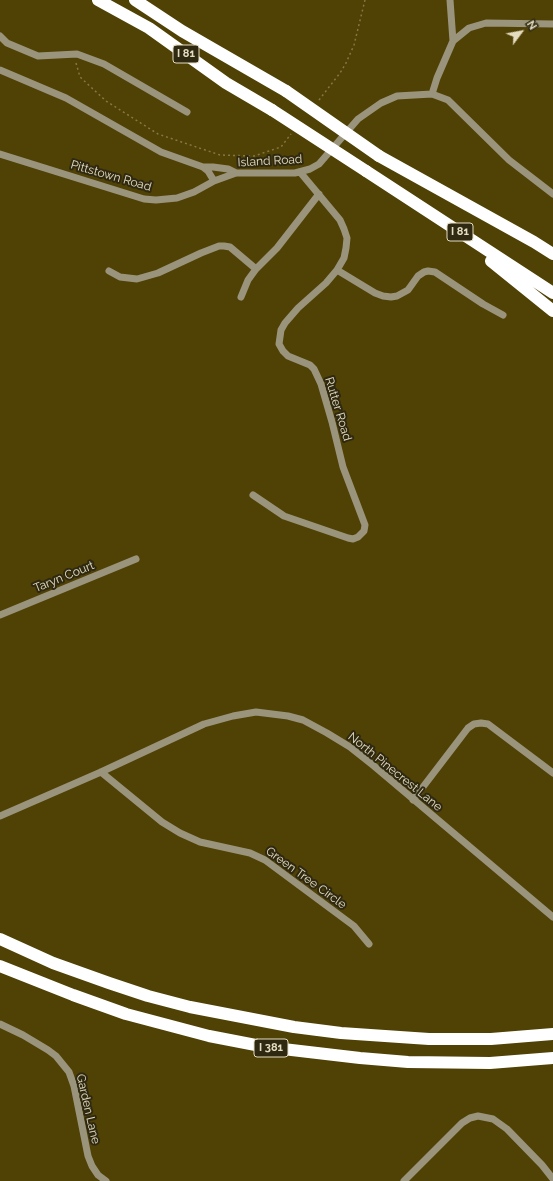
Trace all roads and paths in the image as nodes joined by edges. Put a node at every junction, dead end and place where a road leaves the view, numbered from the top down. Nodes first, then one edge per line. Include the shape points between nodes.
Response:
1 (98, 0) edge
2 (135, 0) edge
3 (364, 0) edge
4 (450, 0) edge
5 (553, 24) edge
6 (0, 36) edge
7 (453, 41) junction
8 (77, 54) junction
9 (0, 70) edge
10 (432, 94) junction
11 (315, 104) dead end
12 (187, 112) dead end
13 (291, 135) dead end
14 (0, 154) edge
15 (203, 167) junction
16 (300, 172) junction
17 (236, 173) junction
18 (214, 181) junction
19 (319, 194) junction
20 (553, 194) edge
21 (432, 215) junction
22 (553, 254) edge
23 (256, 270) junction
24 (337, 270) junction
25 (109, 271) dead end
26 (553, 293) edge
27 (241, 297) dead end
28 (553, 311) edge
29 (503, 315) dead end
30 (253, 495) dead end
31 (136, 559) dead end
32 (0, 615) edge
33 (101, 772) junction
34 (553, 773) edge
35 (413, 800) junction
36 (0, 816) edge
37 (553, 917) edge
38 (0, 939) edge
39 (369, 944) dead end
40 (0, 966) edge
41 (0, 1024) edge
42 (553, 1034) edge
43 (553, 1058) edge
44 (553, 1179) edge
45 (106, 1181) edge
46 (404, 1181) edge

1 - 21 highway, I 81, bridge via 149,28 226,83 272,110
2 - 22 highway, I 81, bridge via 182,31 286,91 379,156
3 - 11 path via 354,45 346,63
4 - 7 street
5 - 7 street via 486,23 469,28
6 - 8 street via 7,43 38,56
7 - 10 street
8 - 12 street via 104,64
8 - 13 path via 76,64 80,77 106,101 158,134 220,155 254,156 281,147
9 - 15 street via 66,98 161,152
10 - 16 street, Island Road via 396,96 381,103 358,120 320,164
10 - 20 street, Island Road via 448,100 509,160
14 - 18 street, Pittstown Road via 150,200 177,198
15 - 17 street via 221,168
15 - 18 street
16 - 17 street, Island Road
16 - 19 street, Rutter Road
17 - 18 street, Island Road
19 - 23 street via 277,248
19 - 24 street, Rutter Road via 340,220 347,238 344,258
21 - 26 highway, I 81
21 - 28 highway
23 - 25 street via 230,248 218,246 158,273 136,279 120,277
23 - 27 street via 248,280
24 - 29 street via 375,294 391,297 408,290 424,272 435,272
24 - 30 street, Rutter Road via 285,323 279,344 288,356 310,365 321,384 343,467 365,525 364,531 358,538 348,538 284,516
31 - 32 street, Taryn Court
33 - 35 street, North Pinecrest Lane via 204,724 256,712 272,713 303,720 350,747
33 - 36 street, North Pinecrest Lane
33 - 39 street, Green Tree Circle via 162,822 180,833 200,842 250,853 265,860 354,926
34 - 35 street via 488,724 474,724 468,728
35 - 37 street, North Pinecrest Lane
38 - 42 highway, I 381 via 53,963 148,996 294,1027 429,1039 491,1039
40 - 43 highway, I 381 via 126,1014 208,1036 266,1047 408,1062 490,1062
41 - 45 street, Garden Lane via 48,1050 69,1072 88,1156 98,1175
44 - 46 street via 507,1129 493,1119 478,1116 462,1123

